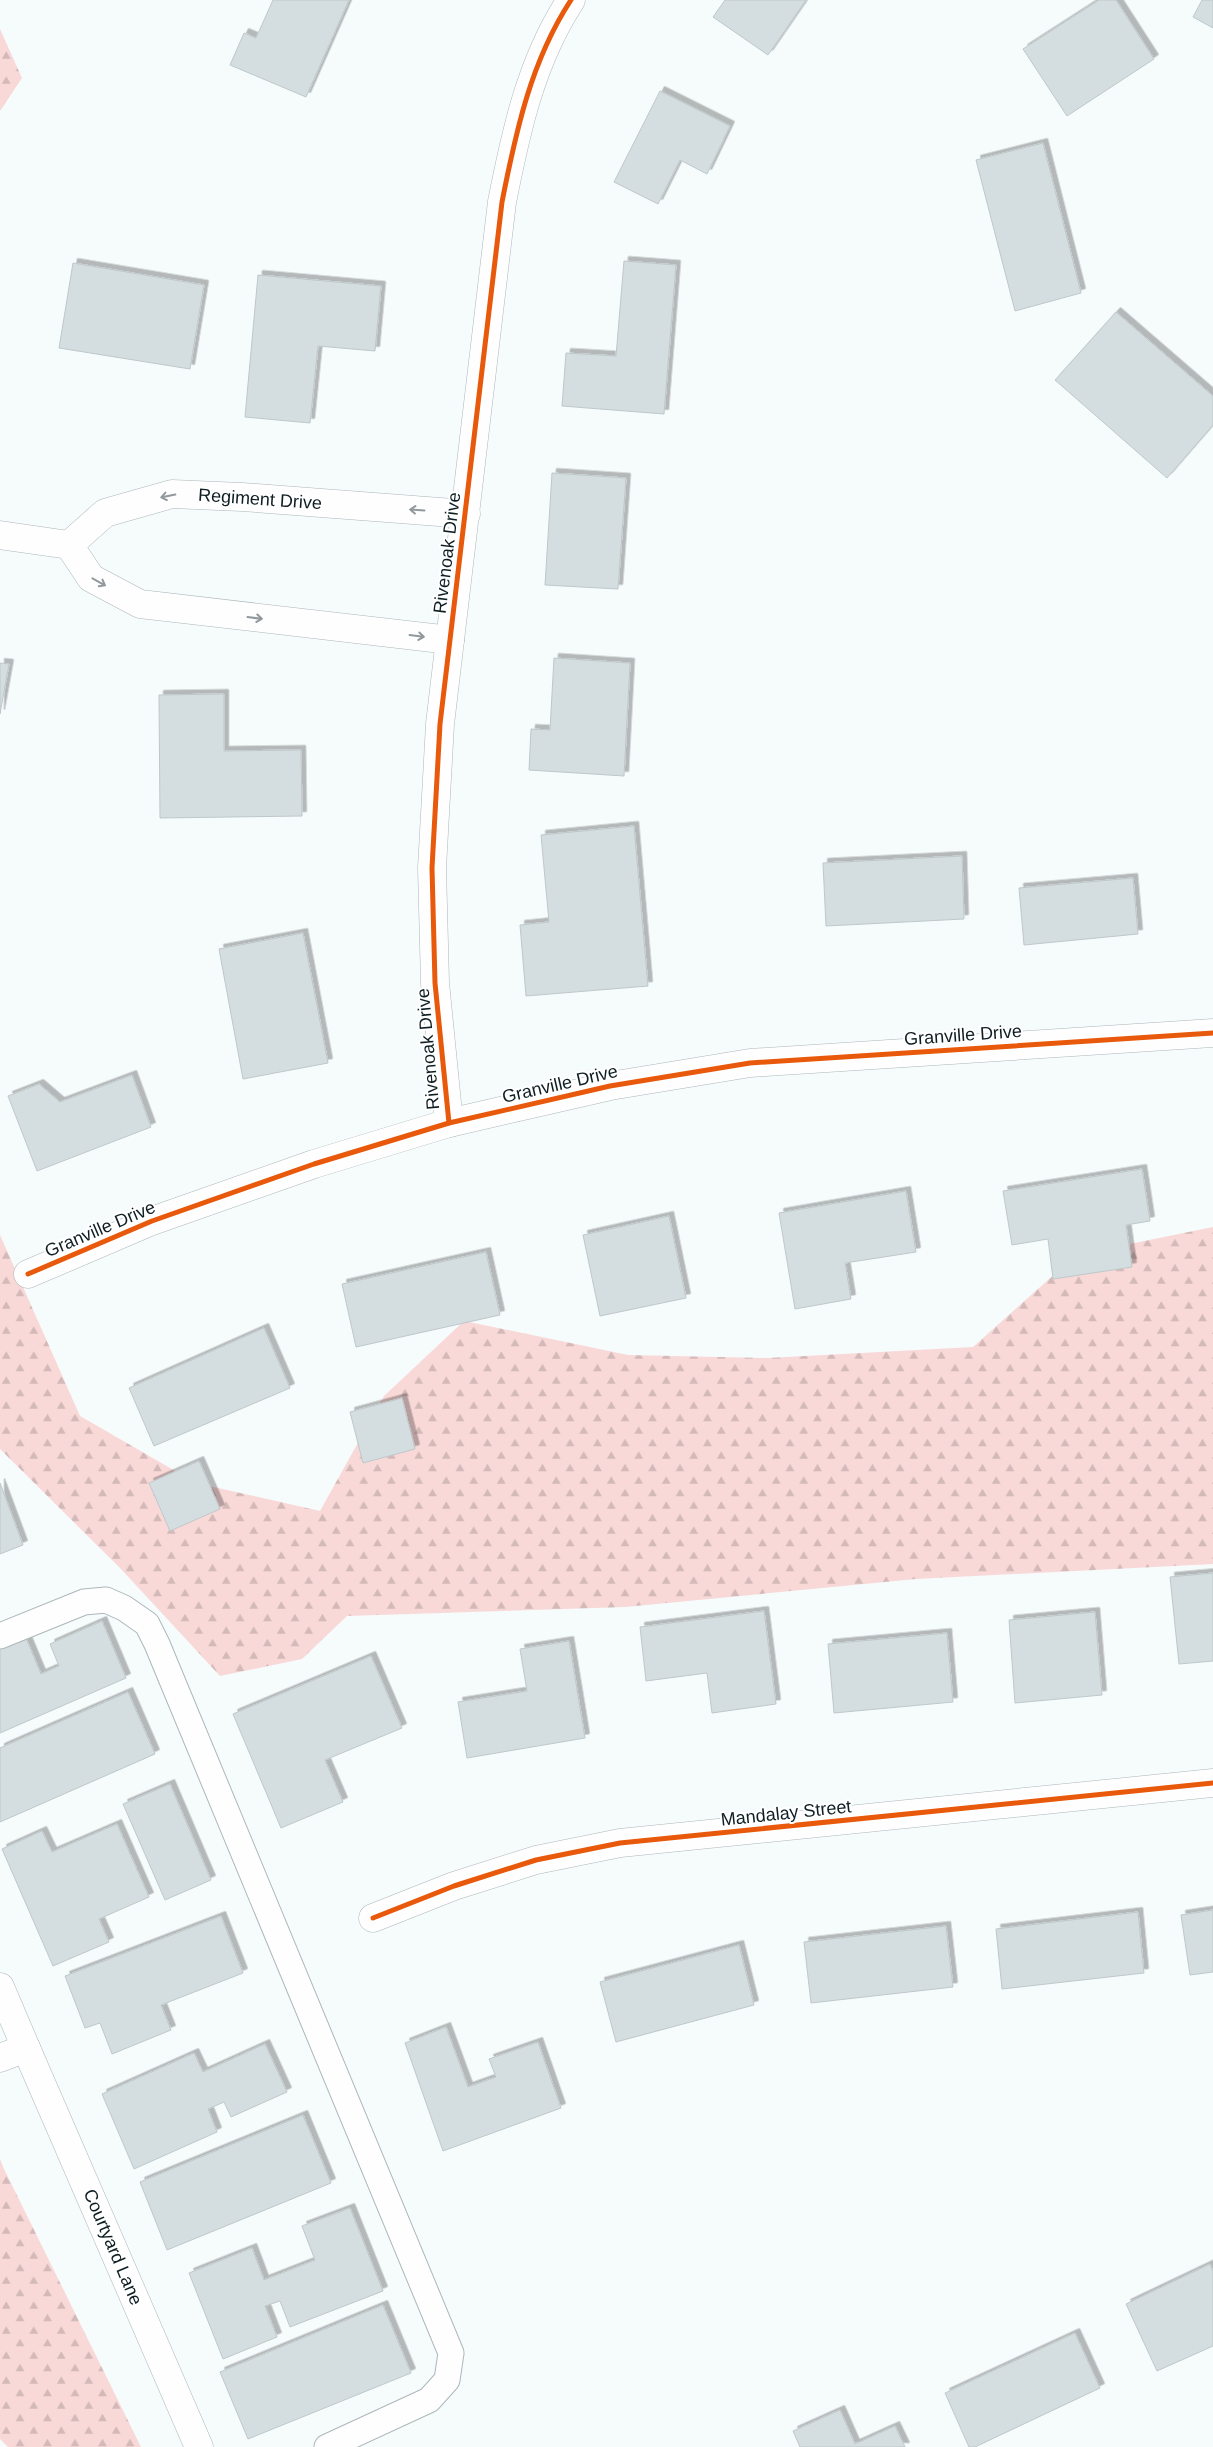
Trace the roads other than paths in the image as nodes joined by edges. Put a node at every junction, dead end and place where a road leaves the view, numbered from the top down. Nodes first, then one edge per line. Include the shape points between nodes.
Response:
1 (571, 0) edge
2 (466, 514) junction
3 (0, 535) edge
4 (69, 545) junction
5 (450, 640) junction
6 (1213, 1033) edge
7 (449, 1124) junction
8 (28, 1274) dead end
9 (0, 1636) edge
10 (1213, 1783) edge
11 (373, 1918) dead end
12 (0, 1987) edge
13 (26, 2048) junction
14 (0, 2058) edge
15 (199, 2447) edge
16 (328, 2447) edge

1 - 2 street, Rivenoak Drive via 538,64 519,118 502,202
2 -> 4 street, Regiment Drive via 172,494 105,513
2 - 5 street, Rivenoak Drive
3 - 4 street
4 -> 5 street via 91,578 140,604
5 - 7 street, Rivenoak Drive via 440,724 432,868 435,983
6 - 7 street, Granville Drive via 750,1063 610,1086
7 - 8 street, Granville Drive via 314,1164 152,1221
9 - 16 lane via 84,1602 106,1600 146,1624 451,2353 448,2380 429,2400
10 - 11 street, Mandalay Street via 620,1843 517,1866 454,1886
12 - 13 street, Courtyard Lane
13 - 14 street
13 - 15 street, Courtyard Lane

